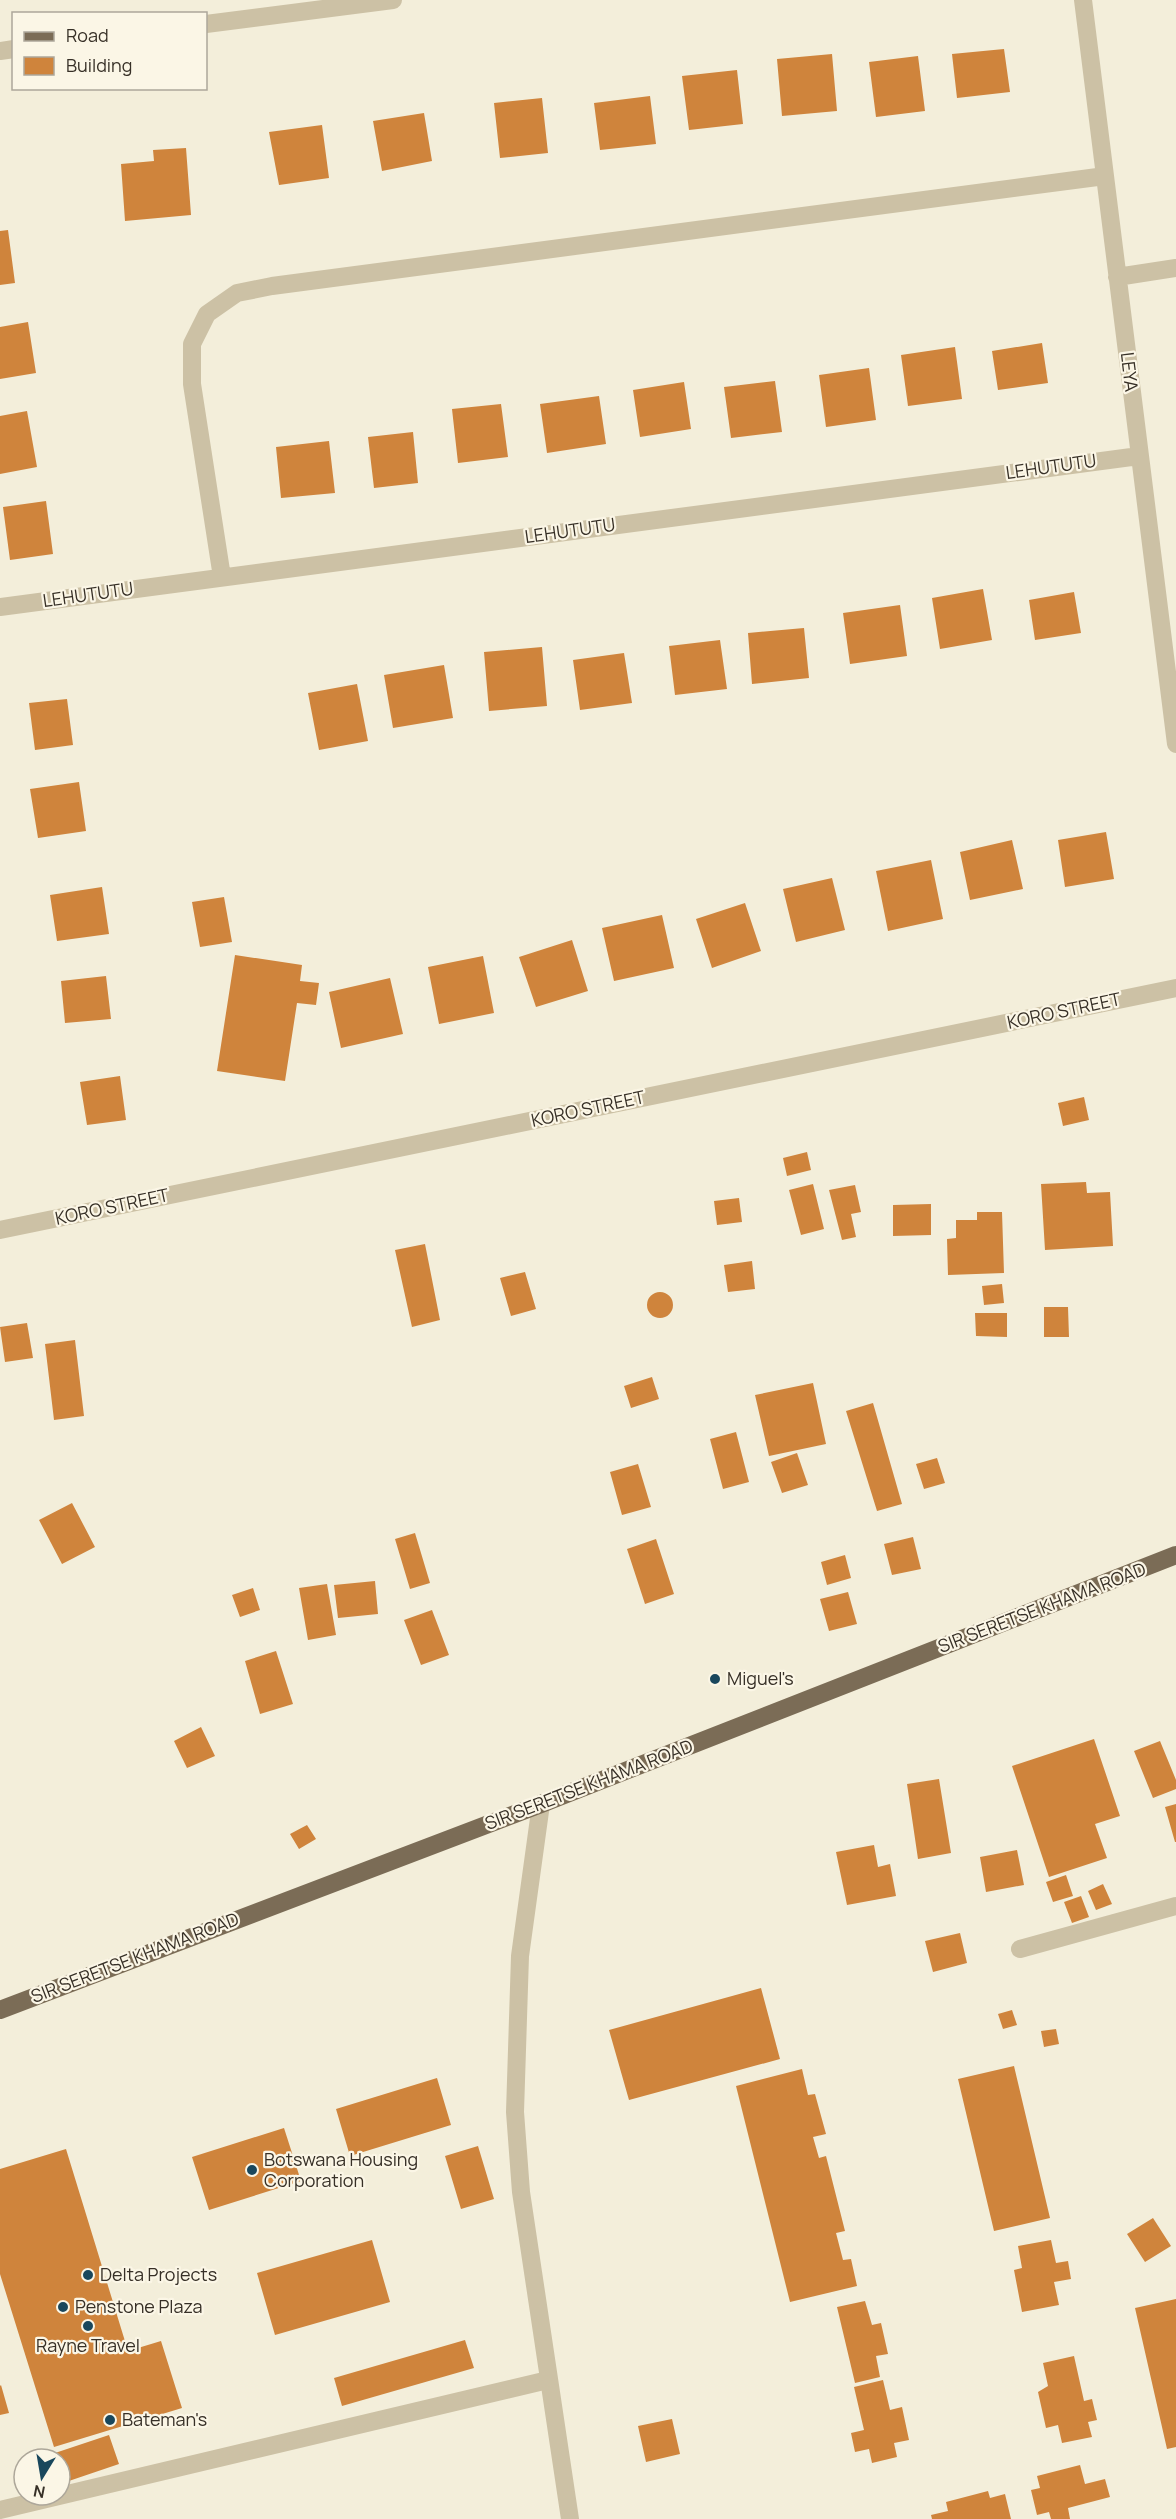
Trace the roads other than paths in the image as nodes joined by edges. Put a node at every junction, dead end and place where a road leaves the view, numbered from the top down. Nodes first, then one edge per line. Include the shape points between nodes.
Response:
1 (393, 0) edge
2 (1083, 0) edge
3 (207, 24) edge
4 (1105, 176) junction
5 (1176, 268) edge
6 (1118, 277) junction
7 (1139, 456) junction
8 (222, 578) junction
9 (0, 607) edge
10 (1176, 744) edge
11 (1176, 988) edge
12 (0, 1230) edge
13 (1176, 1555) edge
14 (541, 1804) junction
15 (1176, 1906) edge
16 (1020, 1949) dead end
17 (0, 2010) edge
18 (548, 2380) junction
19 (0, 2510) edge
20 (570, 2519) edge

1 - 3 street
2 - 4 street, LEYA
4 - 6 street, LEYA
4 - 8 street via 237,293 207,314 192,344 192,384
5 - 6 street
6 - 7 street, LEYA
7 - 8 street, LEHUTUTU
7 - 10 street, LEYA
8 - 9 street, LEHUTUTU
11 - 12 street, KORO STREET
13 - 14 main road, SIR SERETSE KHAMA ROAD
14 - 17 main road, SIR SERETSE KHAMA ROAD
14 - 18 street via 520,1956 515,2112 521,2192
15 - 16 street
18 - 19 street
18 - 20 street

